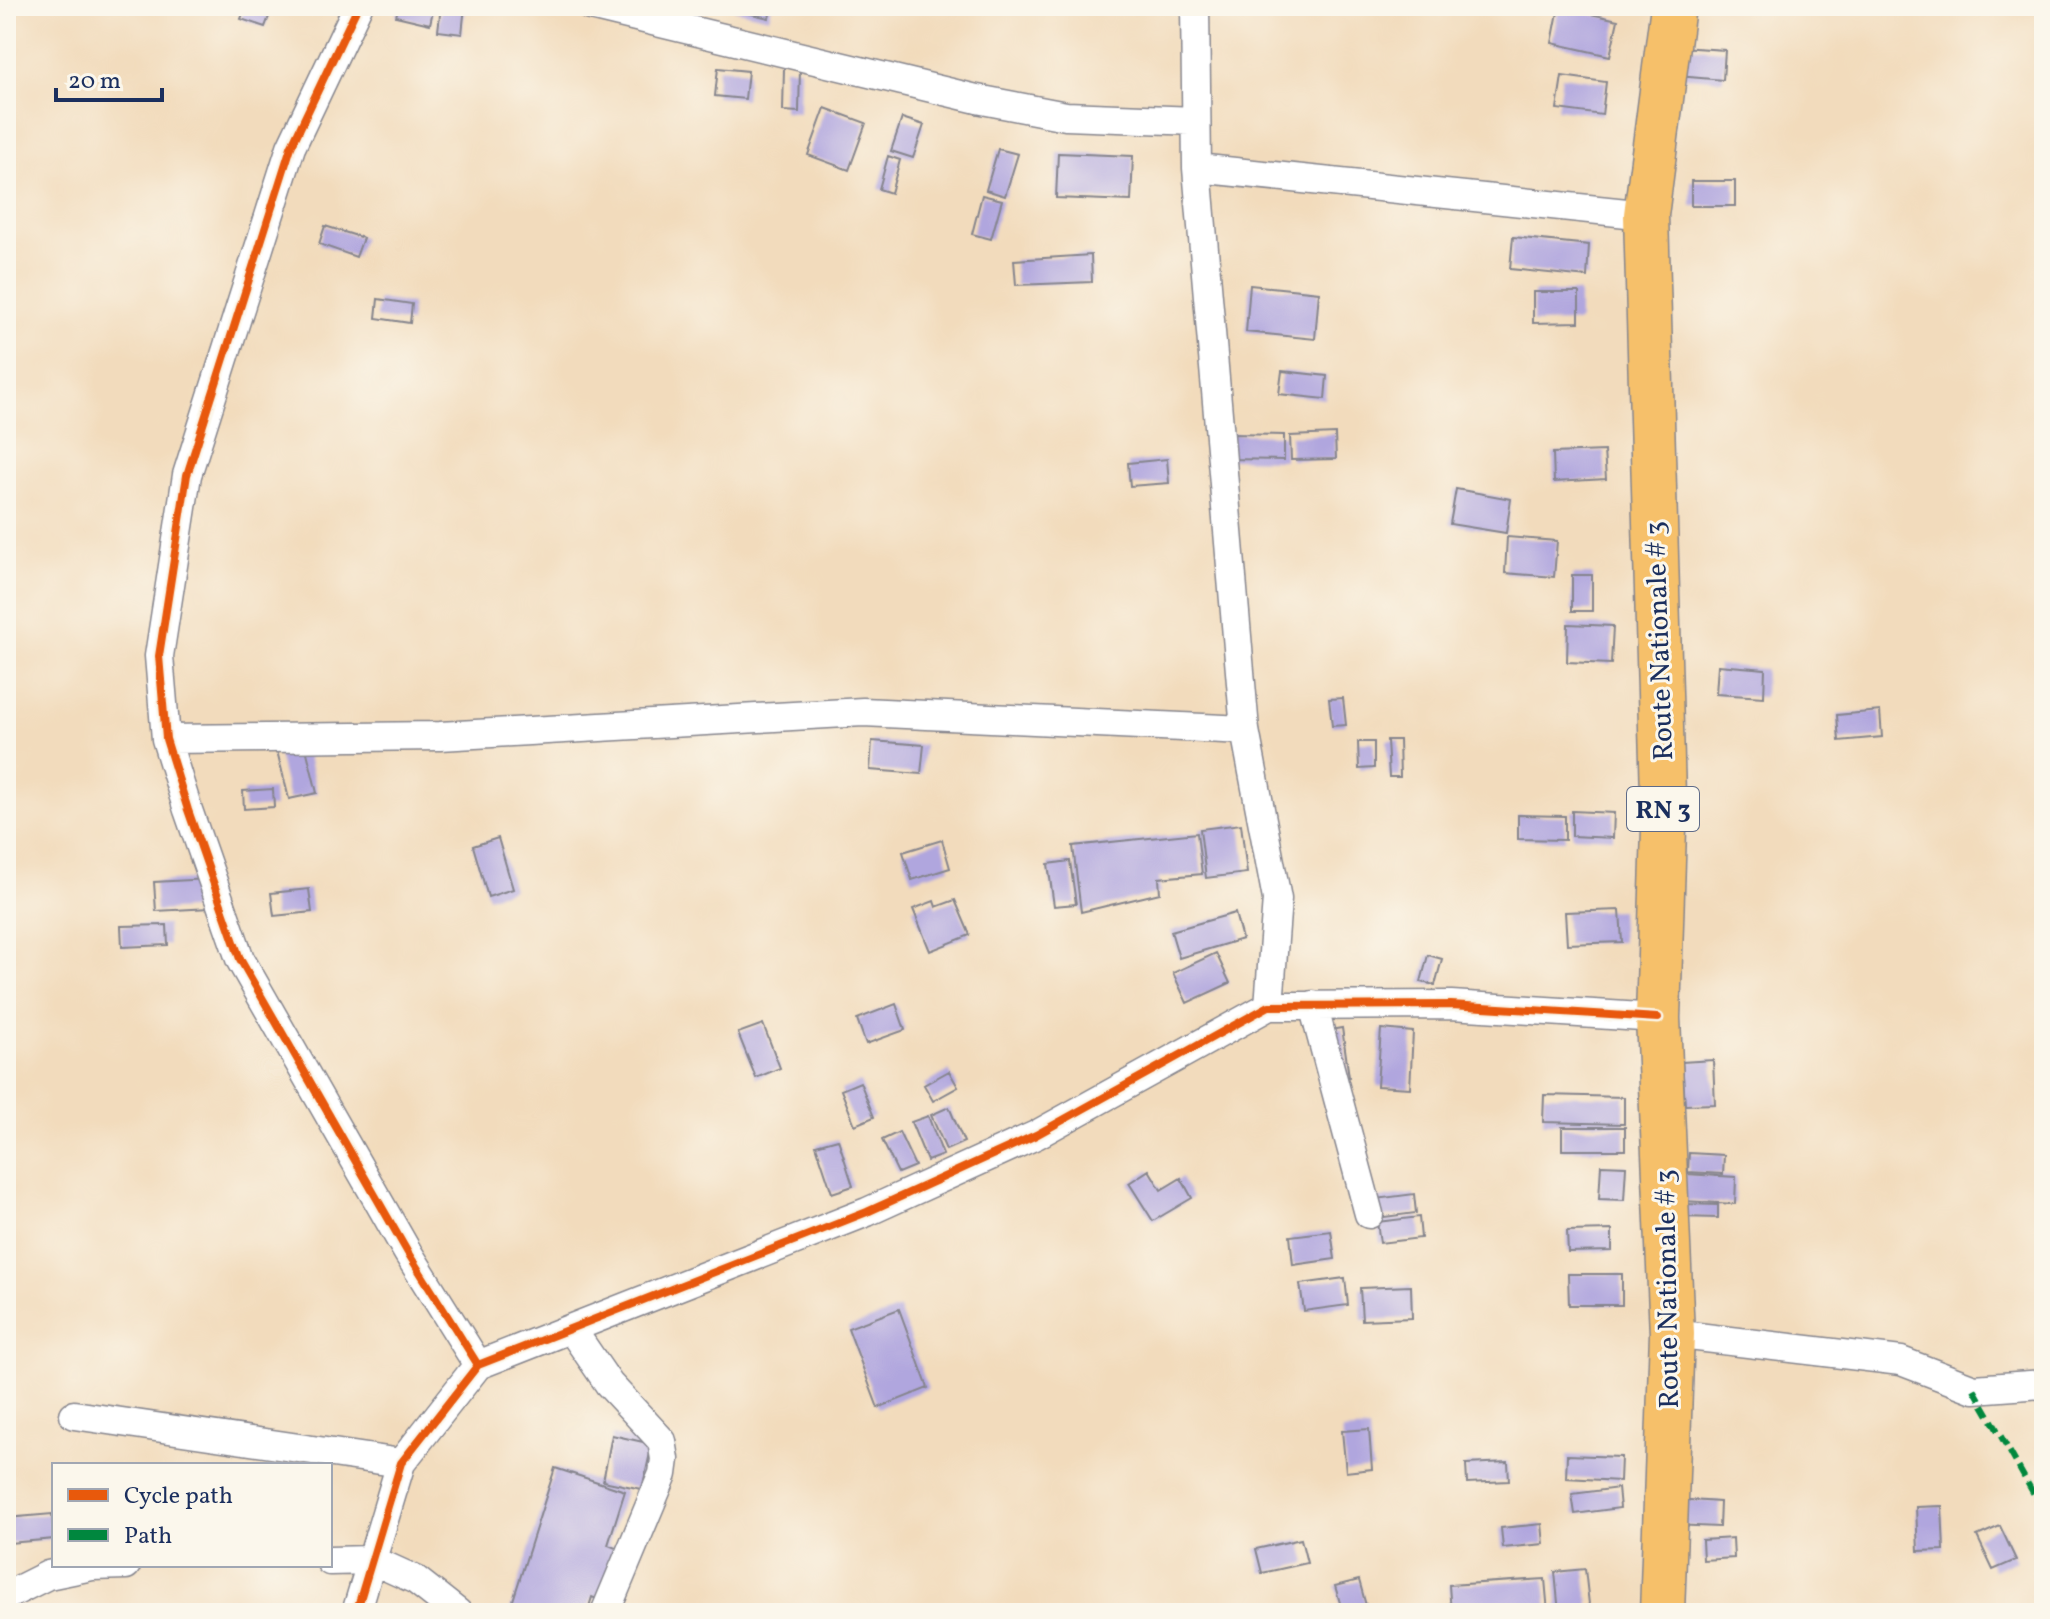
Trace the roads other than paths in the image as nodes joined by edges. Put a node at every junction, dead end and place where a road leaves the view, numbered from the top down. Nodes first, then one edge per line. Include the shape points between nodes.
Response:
1 (358, 6) edge
2 (590, 6) edge
3 (1195, 6) edge
4 (1673, 6) edge
5 (1196, 121) junction
6 (1197, 168) junction
7 (1646, 215) junction
8 (1245, 730) junction
9 (166, 739) junction
10 (1313, 1005) junction
11 (1269, 1006) junction
12 (1658, 1018) junction
13 (1369, 1214) dead end
14 (572, 1330) junction
15 (1672, 1334) junction
16 (478, 1365) junction
17 (2044, 1384) edge
18 (74, 1415) dead end
19 (401, 1463) junction
20 (372, 1560) junction
21 (332, 1561) edge
22 (87, 1567) edge
23 (6, 1596) edge
24 (356, 1613) edge
25 (458, 1613) edge
26 (605, 1613) edge
27 (1662, 1613) edge

1 - 9 street via 291,147 187,475 159,656
2 - 5 street via 1066,116
3 - 5 street
4 - 7 main road, Route Nationale # 3 / RN 3
5 - 6 street
6 - 7 street
6 - 8 street
7 - 12 main road, Route Nationale # 3 / RN 3 via 1664,829
8 - 9 street via 863,712 440,736
8 - 11 street via 1277,899
9 - 16 street via 240,959
10 - 11 street
10 - 12 street via 1451,1005
10 - 13 street
11 - 14 street via 1036,1135 867,1212
12 - 15 main road, Route Nationale # 3 / RN 3
14 - 16 street
14 - 26 street via 609,1384 662,1441 665,1459
15 - 17 street via 1901,1361 1974,1389
15 - 27 main road, Route Nationale # 3 / RN 3
16 - 19 street
18 - 19 street
19 - 20 street
20 - 21 street
20 - 24 street
20 - 25 street via 416,1580
22 - 23 street via 48,1575

